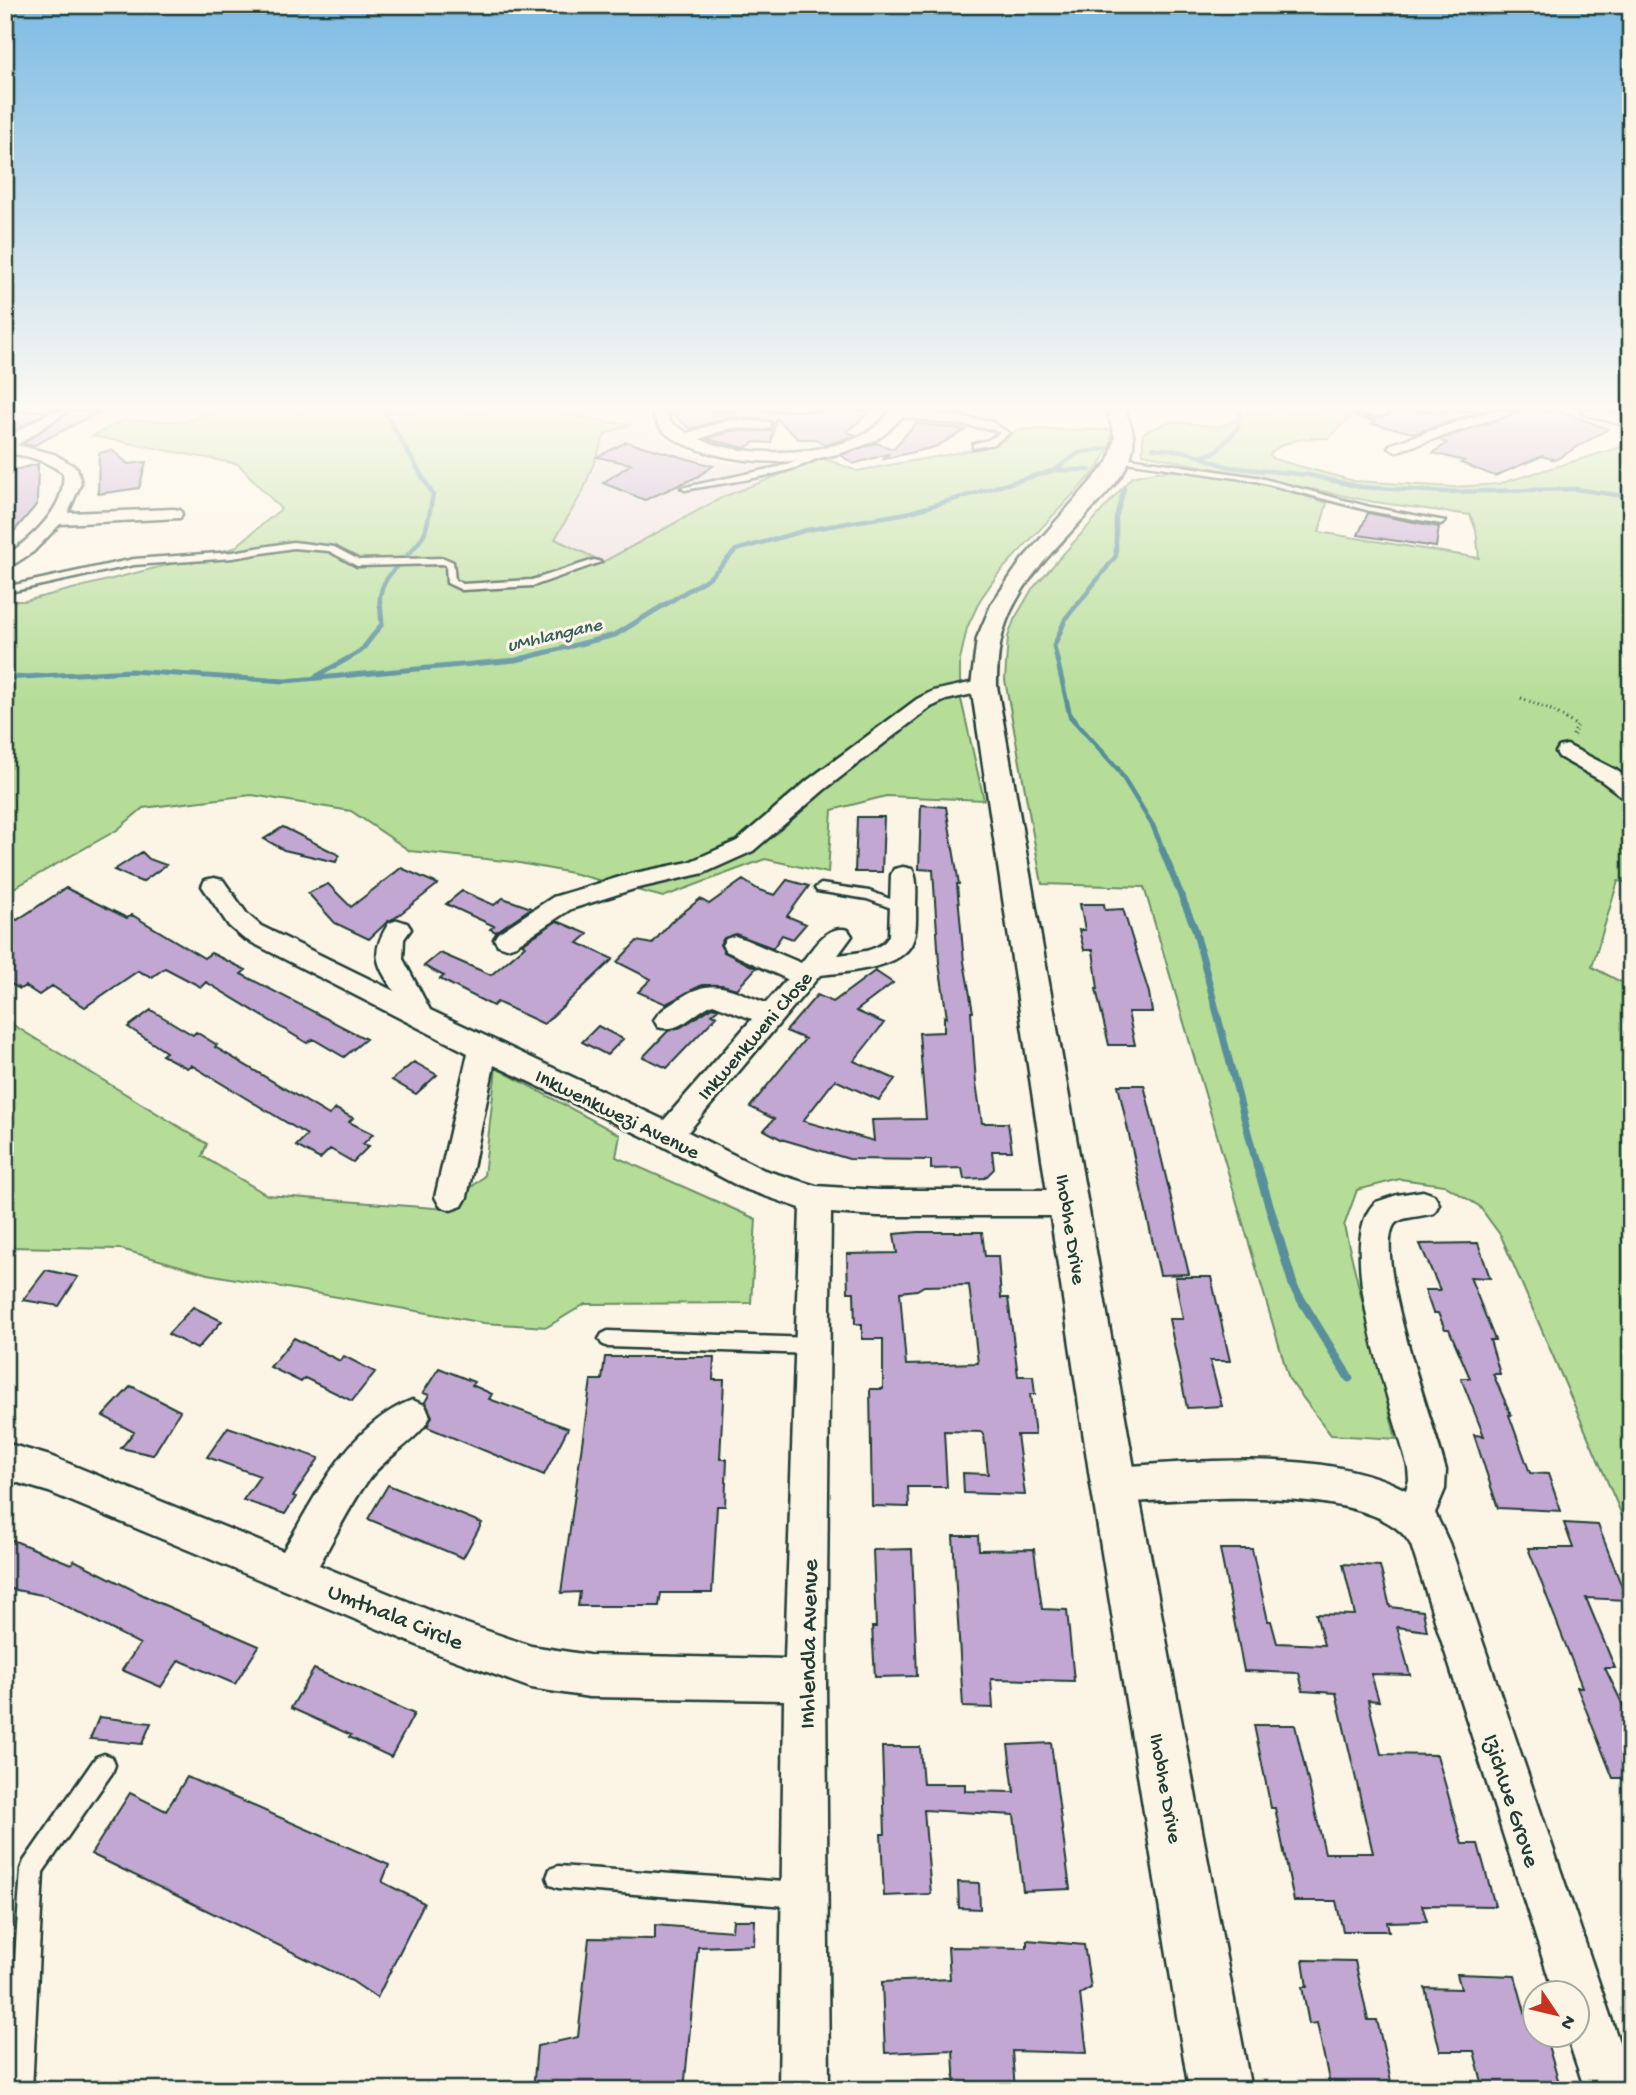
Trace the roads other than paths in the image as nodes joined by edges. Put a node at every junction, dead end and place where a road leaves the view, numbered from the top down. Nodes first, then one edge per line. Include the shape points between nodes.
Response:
1 (62, 509) edge
2 (1080, 509) edge
3 (1374, 509) edge
4 (174, 514) dead end
5 (55, 519) junction
6 (1441, 521) dead end
7 (597, 562) dead end
8 (5, 565) edge
9 (5, 590) edge
10 (984, 686) junction
11 (1567, 752) road end
12 (1631, 792) edge
13 (903, 875) dead end
14 (214, 886) dead end
15 (821, 888) dead end
16 (902, 908) junction
17 (398, 929) dead end
18 (839, 936) dead end
19 (507, 939) dead end
20 (735, 945) dead end
21 (809, 971) junction
22 (417, 1013) junction
23 (771, 1016) junction
24 (668, 1020) dead end
25 (483, 1048) junction
26 (668, 1135) junction
27 (451, 1197) dead end
28 (816, 1199) junction
29 (1068, 1203) junction
30 (1423, 1204) dead end
31 (608, 1339) dead end
32 (813, 1346) junction
33 (412, 1417) dead end
34 (5, 1461) edge
35 (1114, 1485) junction
36 (1412, 1514) junction
37 (292, 1573) junction
38 (805, 1679) junction
39 (104, 1765) dead end
40 (558, 1877) dead end
41 (804, 1896) junction
42 (19, 2090) edge
43 (804, 2090) edge
44 (1220, 2090) edge
45 (1610, 2090) edge

1 - 5 street
2 - 10 street, Ihobhe Drive via 1000,609 985,658
3 - 6 lane
4 - 5 street
5 - 8 street via 30,547
7 - 9 lane via 543,581 463,587 450,581 449,562 352,562 331,549 293,545 233,555 147,560
10 - 19 street via 924,703 736,851 695,868 569,900
10 - 29 street, Ihobhe Drive
11 - 12 street
13 - 16 street
14 - 22 street, Inkwenkwezi Avenue via 252,932
15 - 16 lane via 869,895
16 - 21 street via 901,940 890,953
17 - 22 street via 388,956
18 - 21 street, Inkwenkweni Close
20 - 21 street
21 - 23 street, Inkwenkweni Close
22 - 25 street, Inkwenkwezi Avenue
23 - 24 street via 714,994
23 - 26 street, Inkwenkweni Close
25 - 26 street, Inkwenkwezi Avenue
25 - 27 street
26 - 28 street, Inkwenkwezi Avenue via 753,1179
28 - 29 street, Inkwenkwezi Avenue
28 - 32 street, Inhlendla Avenue
29 - 35 street, Ihobhe Drive
30 - 36 street via 1390,1209 1378,1220 1374,1238 1379,1298 1418,1430 1428,1481
31 - 32 lane
32 - 38 street, Inhlendla Avenue
33 - 37 street via 375,1444 355,1467
34 - 37 street, Umthala Circle via 50,1474
35 - 36 street, Izichwe Grove via 1317,1484 1381,1496
35 - 44 street, Ihobhe Drive
36 - 45 street, Izichwe Grove via 1431,1544
37 - 38 street, Umthala Circle via 531,1667 589,1676
38 - 41 street, Inhlendla Avenue
39 - 42 lane via 32,1869
40 - 41 lane
41 - 43 street, Inhlendla Avenue

